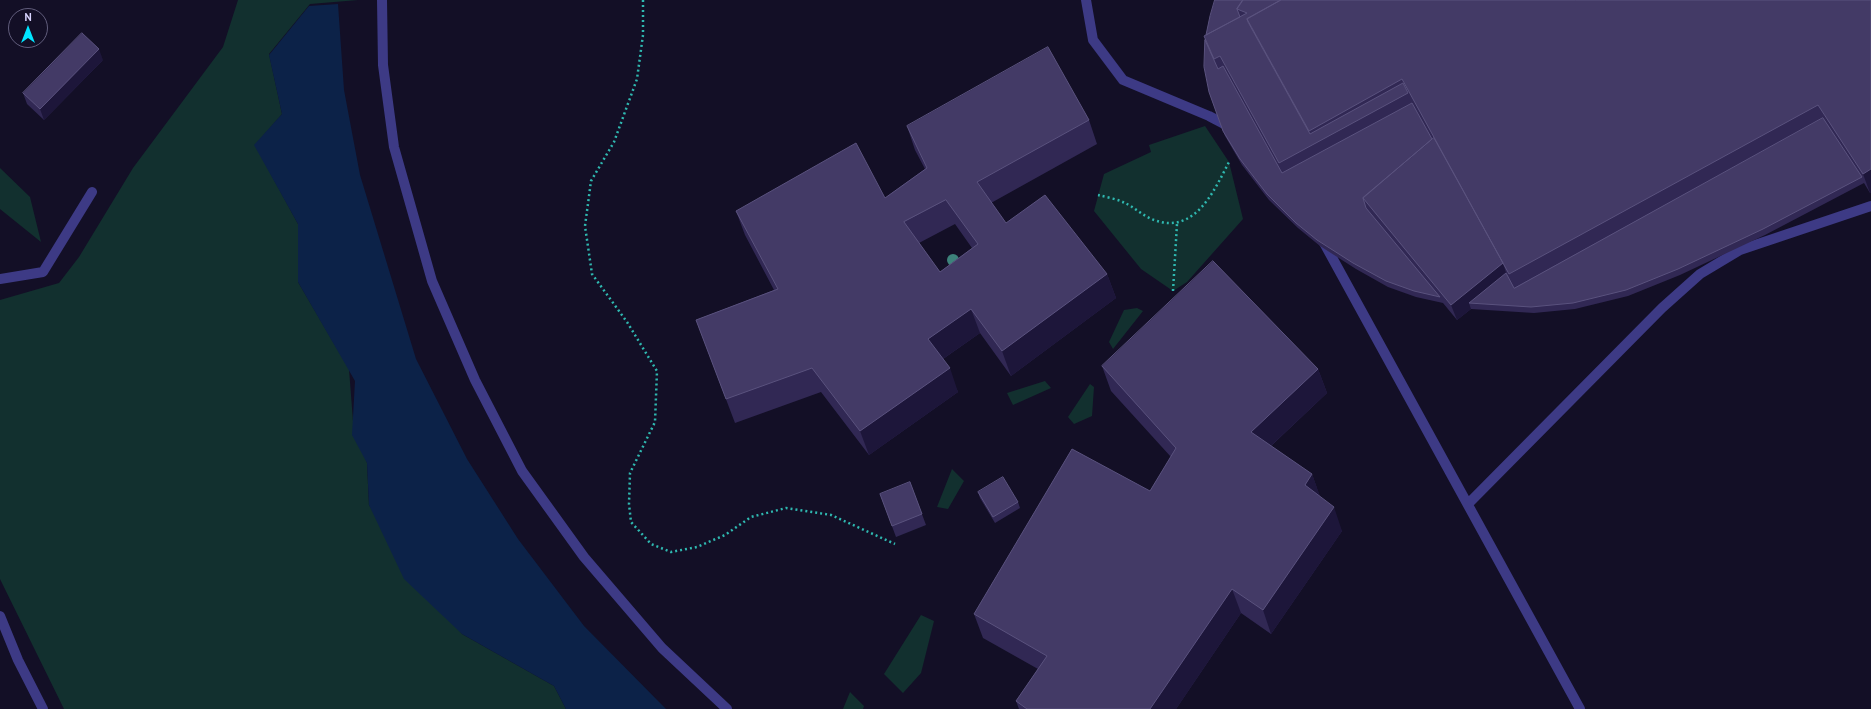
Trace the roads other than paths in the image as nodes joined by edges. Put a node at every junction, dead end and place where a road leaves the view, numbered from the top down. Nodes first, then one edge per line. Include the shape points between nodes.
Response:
1 (382, 0) edge
2 (1086, 0) edge
3 (1236, 130) edge
4 (92, 192) dead end
5 (1871, 206) edge
6 (1318, 232) edge
7 (0, 279) edge
8 (1468, 504) junction
9 (0, 616) edge
10 (43, 709) edge
11 (727, 709) edge
12 (1580, 709) edge

1 - 11 lane via 383,65 394,147 432,281 475,380 522,471 584,557 662,648
2 - 3 lane via 1092,40 1123,80
4 - 7 lane via 43,272
5 - 8 lane via 1740,250 1700,274 1662,308
6 - 8 lane
8 - 12 lane
9 - 10 lane via 18,660

